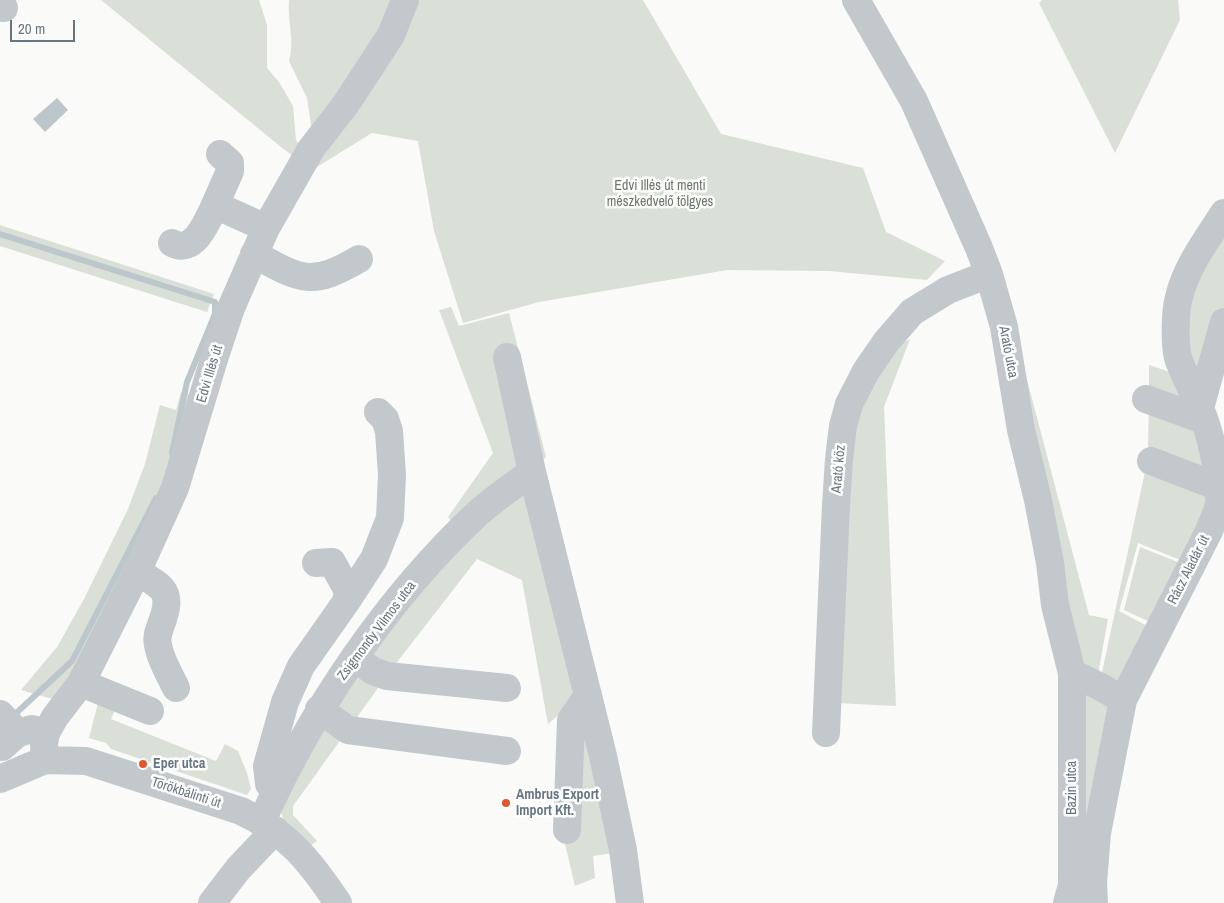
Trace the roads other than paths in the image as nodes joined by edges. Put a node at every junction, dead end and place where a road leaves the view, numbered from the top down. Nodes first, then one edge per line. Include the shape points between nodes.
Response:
1 (405, 0) edge
2 (856, 0) edge
3 (220, 154) dead end
4 (215, 205) junction
5 (1224, 213) edge
6 (266, 228) junction
7 (172, 243) dead end
8 (254, 254) junction
9 (359, 259) dead end
10 (989, 274) junction
11 (1224, 322) edge
12 (507, 357) dead end
13 (1146, 399) dead end
14 (378, 412) dead end
15 (1202, 414) junction
16 (1151, 461) dead end
17 (532, 472) junction
18 (1219, 487) junction
19 (316, 563) dead end
20 (137, 572) junction
21 (346, 602) junction
22 (355, 658) junction
23 (1072, 673) junction
24 (81, 683) junction
25 (176, 688) dead end
26 (508, 688) dead end
27 (588, 695) junction
28 (1123, 700) junction
29 (319, 709) junction
30 (150, 711) dead end
31 (7, 727) edge
32 (46, 733) junction
33 (826, 733) dead end
34 (507, 751) dead end
35 (44, 760) junction
36 (0, 779) edge
37 (277, 789) junction
38 (269, 825) junction
39 (567, 830) dead end
40 (212, 903) edge
41 (338, 903) edge
42 (630, 903) edge
43 (1067, 903) edge
44 (1094, 903) edge

1 - 6 street, Edvi Illés út via 387,42 311,149
2 - 10 street, Arató utca via 914,102
3 - 4 street via 230,163 230,171
4 - 6 street
4 - 7 street via 207,222 187,246
5 - 15 street, Rácz Aladár út via 1204,242 1178,297 1175,326 1178,359
6 - 8 street, Edvi Illés út
8 - 9 street via 302,277 321,277
8 - 20 street, Edvi Illés út via 231,308 175,488
10 - 23 street, Arató utca via 1004,327 1050,563 1055,605
10 - 33 street, Arató köz via 948,290 912,312 866,371 849,404 839,458
11 - 15 street
12 - 17 street
13 - 15 street
14 - 21 street via 385,419 389,431 390,518 374,559
15 - 18 street, Rácz Aladár út
16 - 18 street
17 - 22 street, Zsigmondy Vilmos utca via 480,512 445,546 395,604
17 - 27 street
18 - 28 street, Rácz Aladár út via 1219,505 1209,531
19 - 21 street via 332,562 348,591
20 - 24 street, Edvi Illés út
20 - 25 street via 154,582 166,596 167,607 158,633 158,645
21 - 37 street via 301,666 285,702 266,766 268,784
22 - 26 street via 373,671 388,676
22 - 29 street, Zsigmondy Vilmos utca
23 - 28 street
23 - 43 street, Bazin utca via 1072,885
24 - 30 street
24 - 32 street, Edvi Illés út
27 - 39 street via 571,720
27 - 42 street via 620,836
28 - 44 street, Rácz Aladár út via 1097,833
29 - 34 street via 348,730
29 - 37 street, Zsigmondy Vilmos utca
31 - 32 street
32 - 35 street, Edvi Illés út
35 - 36 street, Törökbálinti út
35 - 38 street, Törökbálinti út via 86,761 241,811
37 - 38 street, Zsigmondy Vilmos utca
38 - 40 street
38 - 41 street, Törökbálinti út via 292,843

